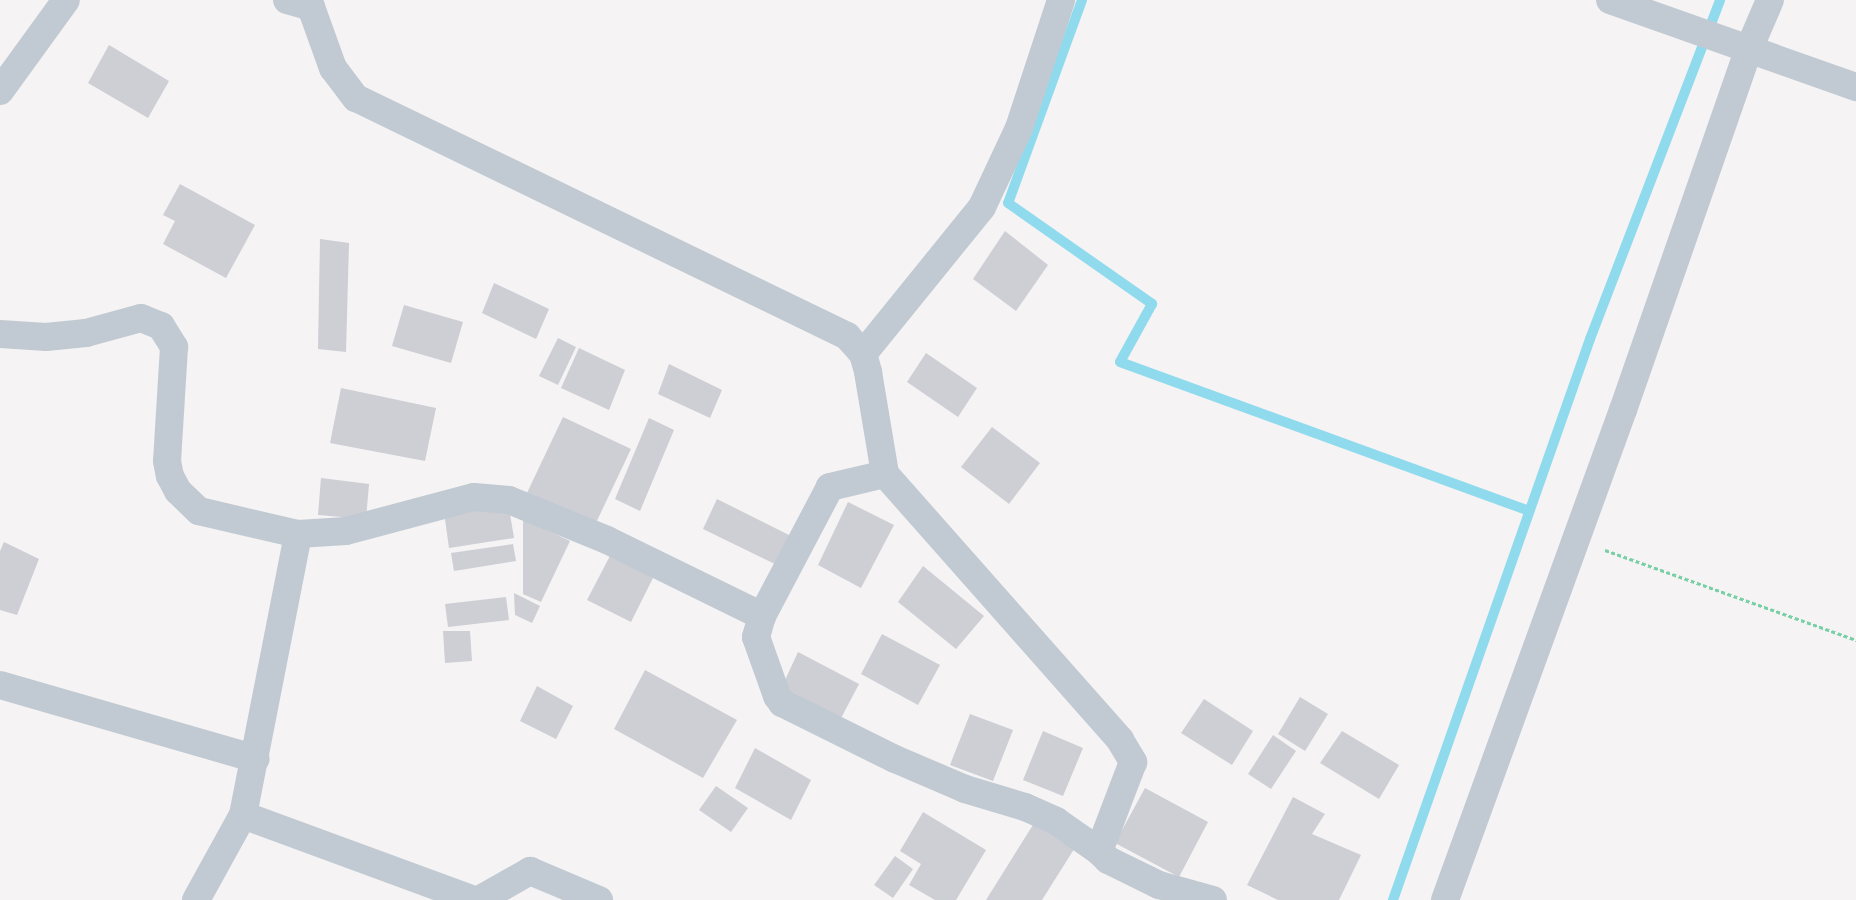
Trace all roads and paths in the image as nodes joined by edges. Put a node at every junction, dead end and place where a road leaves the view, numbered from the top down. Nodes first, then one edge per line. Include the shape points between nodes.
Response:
1 (66, 0) edge
2 (287, 0) edge
3 (1061, 0) edge
4 (1610, 0) edge
5 (1770, 0) edge
6 (1743, 47) junction
7 (1856, 87) edge
8 (0, 91) edge
9 (0, 334) edge
10 (863, 354) junction
11 (884, 474) junction
12 (298, 534) junction
13 (1574, 539) junction
14 (762, 616) junction
15 (1856, 640) edge
16 (0, 685) edge
17 (256, 759) junction
18 (243, 815) junction
19 (1099, 851) junction
20 (196, 900) edge
21 (474, 900) edge
22 (480, 900) edge
23 (599, 900) edge
24 (1213, 900) edge
25 (1445, 900) edge

1 - 8 street
2 - 10 street via 311,7 333,68 356,98 846,336
3 - 10 street via 1020,128 982,207
4 - 6 street
5 - 6 street
6 - 7 street
6 - 13 street
9 - 12 street via 46,337 86,333 141,318 161,326 174,347 167,461 178,491 199,511
10 - 11 street
11 - 14 street via 830,487
11 - 19 street via 1120,740 1133,762
12 - 14 street via 346,531 474,497 509,500 607,540
12 - 17 street
13 - 15 path
13 - 25 street
14 - 19 street via 756,637 782,703 965,789 1025,806 1056,821
16 - 17 street
17 - 18 street
18 - 20 street
18 - 21 street
19 - 24 street via 1108,860 1159,885
22 - 23 street via 530,870

